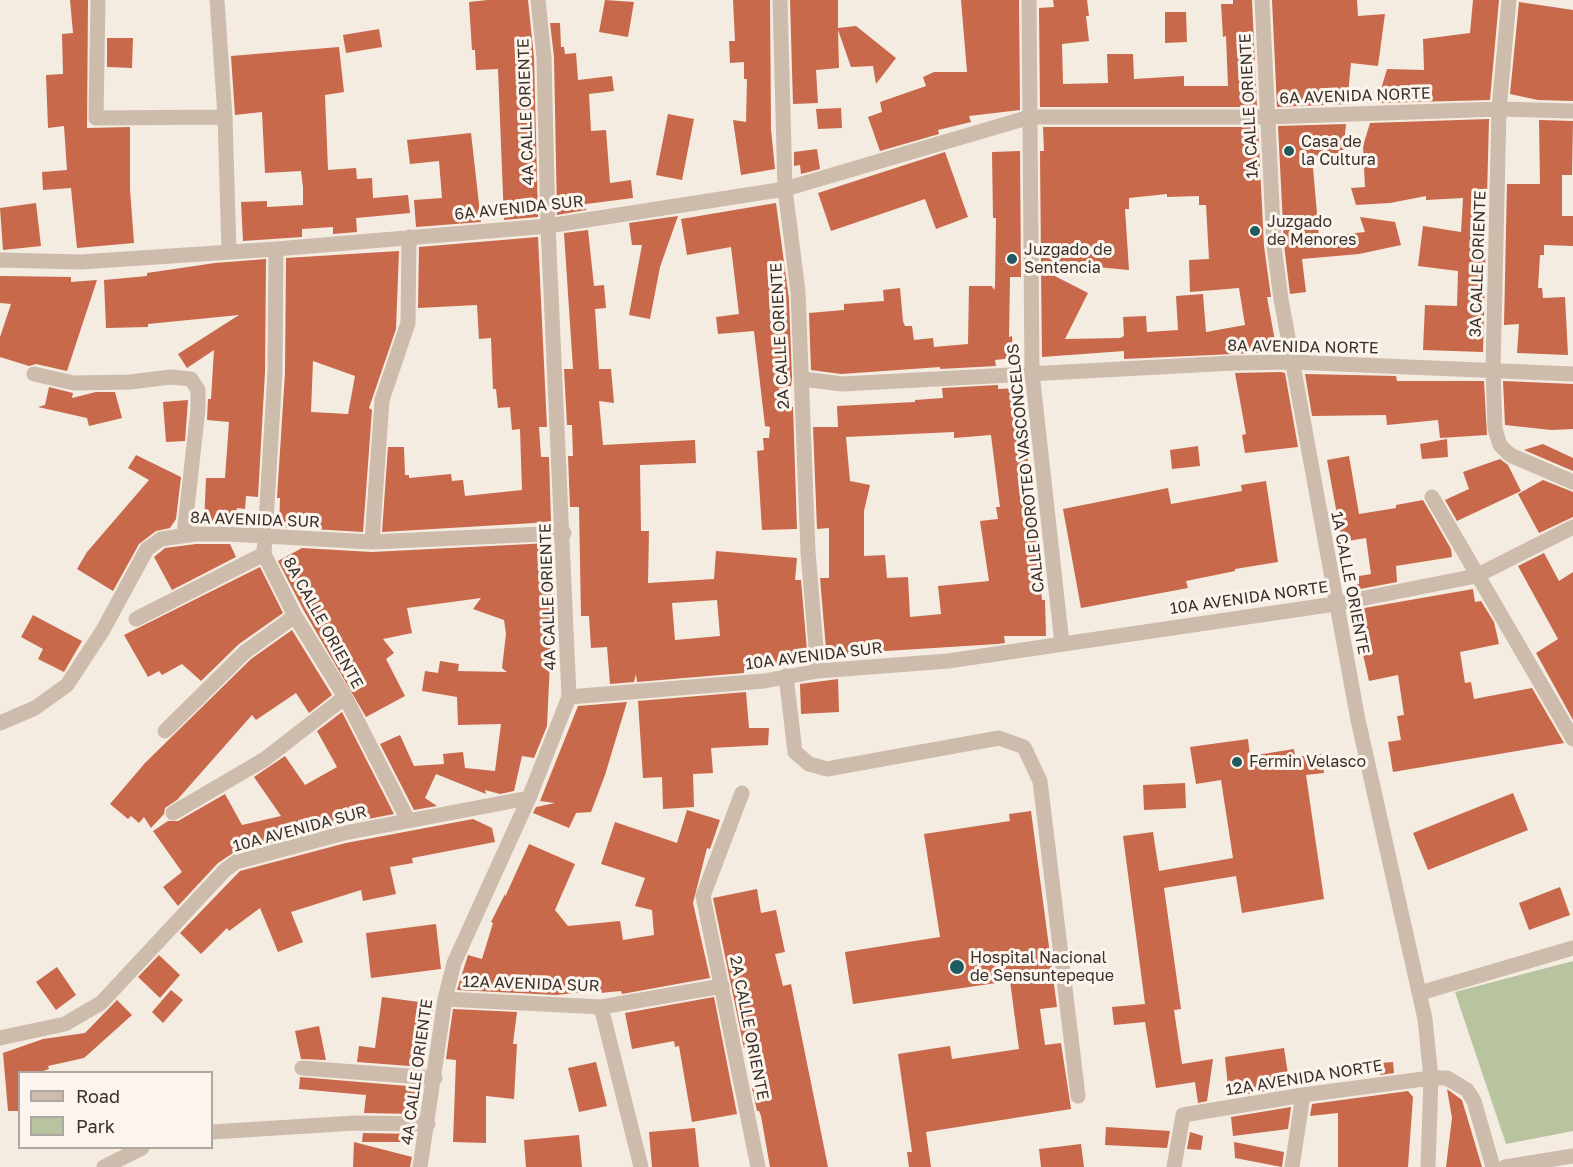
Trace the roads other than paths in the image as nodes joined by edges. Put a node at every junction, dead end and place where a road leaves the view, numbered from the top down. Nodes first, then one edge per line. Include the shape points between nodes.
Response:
1 (98, 0) edge
2 (217, 0) edge
3 (538, 0) edge
4 (780, 0) edge
5 (1029, 0) edge
6 (1262, 0) edge
7 (1509, 0) edge
8 (1499, 109) junction
9 (1573, 111) edge
10 (225, 117) junction
11 (1030, 117) junction
12 (1267, 117) junction
13 (785, 189) junction
14 (548, 225) junction
15 (409, 237) junction
16 (276, 249) junction
17 (229, 251) junction
18 (0, 260) edge
19 (1291, 362) junction
20 (1493, 370) junction
21 (1032, 373) junction
22 (34, 374) dead end
23 (1573, 374) edge
24 (802, 380) junction
25 (1573, 482) edge
26 (1432, 497) dead end
27 (1573, 527) edge
28 (564, 533) junction
29 (183, 536) junction
30 (265, 537) junction
31 (372, 542) junction
32 (264, 554) junction
33 (1476, 576) junction
34 (1335, 604) junction
35 (295, 616) junction
36 (136, 619) dead end
37 (1062, 644) junction
38 (818, 671) junction
39 (786, 676) junction
40 (345, 697) junction
41 (569, 697) junction
42 (0, 723) edge
43 (165, 731) dead end
44 (1573, 739) edge
45 (742, 793) dead end
46 (529, 798) junction
47 (173, 813) dead end
48 (408, 820) junction
49 (1573, 948) edge
50 (722, 986) junction
51 (1420, 993) junction
52 (445, 999) junction
53 (601, 1007) junction
54 (0, 1038) edge
55 (302, 1068) dead end
56 (435, 1078) junction
57 (1431, 1078) junction
58 (1303, 1095) junction
59 (1078, 1096) dead end
60 (428, 1124) junction
61 (213, 1132) edge
62 (140, 1149) edge
63 (1573, 1156) edge
64 (104, 1167) edge
65 (420, 1167) edge
66 (641, 1167) edge
67 (758, 1167) edge
68 (1174, 1167) edge
69 (1292, 1167) edge
70 (1428, 1167) edge
71 (1493, 1167) edge
72 (1505, 1167) edge

1 - 10 street via 96,118
2 - 10 street
3 - 14 street, 4A CALLE ORIENTE via 544,57
4 - 13 street, 2A CALLE ORIENTE
5 - 11 street, CALLE DOROTEO VASCONCELOS
6 - 12 street, 1A CALLE ORIENTE
7 - 8 street, 3A CALLE ORIENTE
8 - 9 street, 6A AVENIDA NORTE
8 - 12 street, 6A AVENIDA NORTE
8 - 20 street, 3A CALLE ORIENTE
10 - 17 street
11 - 12 street, 6A AVENIDA NORTE
11 - 13 street, 6A AVENIDA SUR
11 - 21 street, CALLE DOROTEO VASCONCELOS
12 - 19 street, 1A CALLE ORIENTE via 1274,246
13 - 14 street, 6A AVENIDA SUR
13 - 24 street, 2A CALLE ORIENTE via 798,292
14 - 15 street, 6A AVENIDA SUR
14 - 28 street, 4A CALLE ORIENTE
15 - 16 street, 6A AVENIDA SUR
15 - 31 street via 408,324 382,400
16 - 17 street, 6A AVENIDA SUR
16 - 30 street, 8A CALLE ORIENTE via 275,372
17 - 18 street, 6A AVENIDA SUR via 81,262
19 - 20 street, 8A AVENIDA NORTE
19 - 21 street, 8A AVENIDA NORTE
19 - 34 street, 1A CALLE ORIENTE
20 - 23 street, 8A AVENIDA NORTE
20 - 25 street, 3A CALLE ORIENTE via 1495,429 1500,445 1510,455
21 - 24 street via 843,384
21 - 37 street, CALLE DOROTEO VASCONCELOS
22 - 29 street via 74,383 191,379 198,390 198,409
24 - 38 street, 2A CALLE ORIENTE via 808,552
26 - 33 street
27 - 33 street, 10A AVENIDA NORTE
28 - 31 street, 8A AVENIDA SUR
28 - 41 street, 4A CALLE ORIENTE
29 - 30 street, 8A AVENIDA SUR
29 - 42 street, 8A AVENIDA SUR via 161,539 147,549 103,630 67,685 35,708
30 - 31 street, 8A AVENIDA SUR
30 - 32 street, 8A CALLE ORIENTE
32 - 35 street, 8A CALLE ORIENTE
32 - 36 street
33 - 34 street, 10A AVENIDA NORTE
33 - 44 street
34 - 37 street, 10A AVENIDA NORTE
34 - 51 street, 1A CALLE ORIENTE
35 - 40 street, 8A CALLE ORIENTE
35 - 43 street via 245,652
37 - 38 street, 10A AVENIDA SUR via 948,661
38 - 39 street, 10A AVENIDA SUR
39 - 41 street, 10A AVENIDA SUR
39 - 59 street via 795,752 808,764 826,769 999,738 1024,747 1040,781
40 - 47 street via 265,759
40 - 48 street, 8A CALLE ORIENTE
41 - 46 street, 4A CALLE ORIENTE
45 - 50 street, 2A CALLE ORIENTE via 704,896
46 - 48 street, 10A AVENIDA SUR
46 - 52 street, 4A CALLE ORIENTE via 454,963
48 - 54 street, 10A AVENIDA SUR via 236,862 101,1003 65,1024
49 - 51 street
50 - 53 street, 12A AVENIDA SUR
50 - 67 street, 2A CALLE ORIENTE
51 - 57 street, 1A CALLE ORIENTE
52 - 53 street, 12A AVENIDA SUR
52 - 56 street, 4A CALLE ORIENTE
53 - 66 street
55 - 56 street
56 - 60 street, 4A CALLE ORIENTE
57 - 58 street, 12A AVENIDA NORTE
57 - 70 street, 1A CALLE ORIENTE
57 - 71 street via 1447,1078 1467,1090 1474,1101
58 - 68 street, 12A AVENIDA NORTE via 1183,1115
58 - 69 street
60 - 61 street via 355,1123
60 - 65 street, 4A CALLE ORIENTE
62 - 64 street
63 - 72 street

